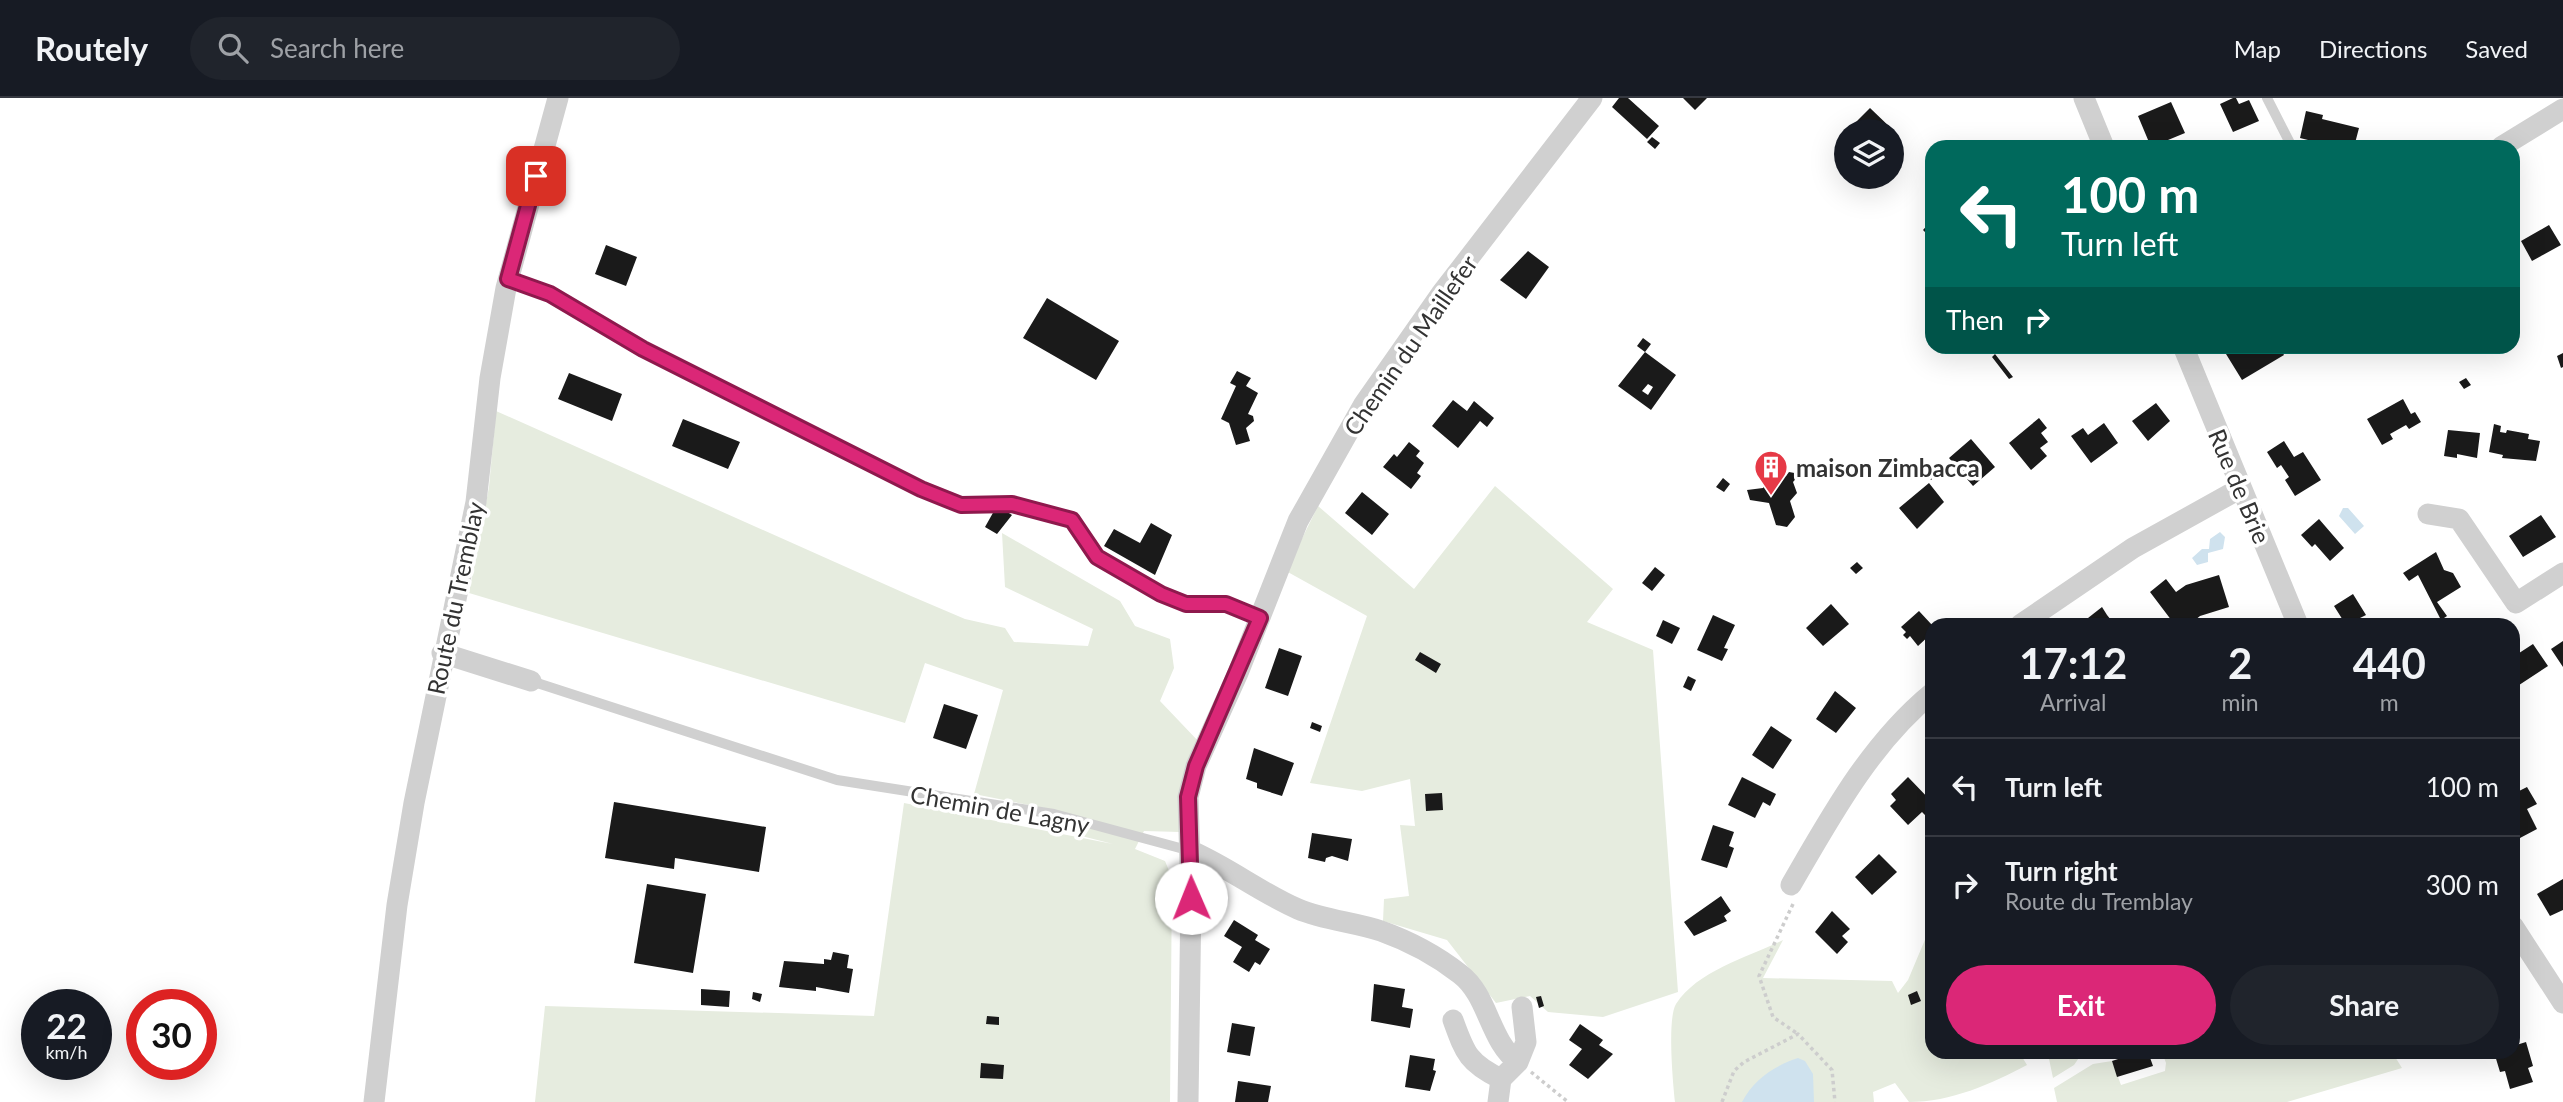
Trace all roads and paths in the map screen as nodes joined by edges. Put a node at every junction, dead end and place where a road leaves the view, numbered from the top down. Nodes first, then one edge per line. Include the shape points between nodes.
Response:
1 (558, 98) edge
2 (1592, 98) edge
3 (2084, 98) edge
4 (2267, 98) edge
5 (2563, 109) edge
6 (2101, 140) edge
7 (2288, 140) edge
8 (2512, 140) edge
9 (508, 279) junction
10 (2186, 354) edge
11 (2241, 488) junction
12 (2428, 514) dead end
13 (2563, 573) edge
14 (1260, 618) junction
15 (2030, 618) edge
16 (2295, 618) edge
17 (442, 653) junction
18 (531, 681) joint
19 (1925, 699) edge
20 (1191, 851) junction
21 (1791, 885) joint
22 (2520, 937) edge
23 (2563, 1003) edge
24 (1522, 1007) dead end
25 (1453, 1020) dead end
26 (1798, 1034) junction
27 (1518, 1062) junction
28 (1501, 1079) junction
29 (374, 1102) edge
30 (1188, 1102) edge
31 (1497, 1102) edge
32 (1568, 1102) edge
33 (1722, 1102) edge
34 (1835, 1102) edge

1 - 9 street, Route du Tremblay
2 - 14 street, Chemin du Maillefer via 1441,294 1364,404 1298,521
3 - 6 street
4 - 7 lane
5 - 8 street
9 - 14 lane via 550,294 643,349 921,489 961,505 1012,504 1072,520 1097,557 1161,594 1186,604 1226,604
9 - 17 street, Route du Tremblay via 490,378 476,502
10 - 11 street, Rue de Brie
11 - 15 street via 2133,548
11 - 16 street, Rue de Brie
12 - 13 street via 2459,519 2516,603
14 - 20 street, Chemin du Maillefer via 1196,766 1188,797
17 - 18 street, Chemin de Lagny
17 - 29 street, Route du Tremblay via 397,905
18 - 20 lane, Chemin de Lagny via 837,780 1054,814
19 - 21 street via 1874,752
20 - 27 street, Chemin de Lagny via 1298,909 1381,932 1429,953 1463,976 1506,1053
20 - 30 street, Chemin du Maillefer
21 - 26 path via 1793,908 1759,976 1773,1017
22 - 23 street
24 - 27 street via 1526,1042
25 - 28 street via 1465,1054 1479,1068
26 - 33 path via 1744,1062 1734,1071
26 - 34 path via 1832,1070
27 - 28 street
27 - 32 path
28 - 31 street

